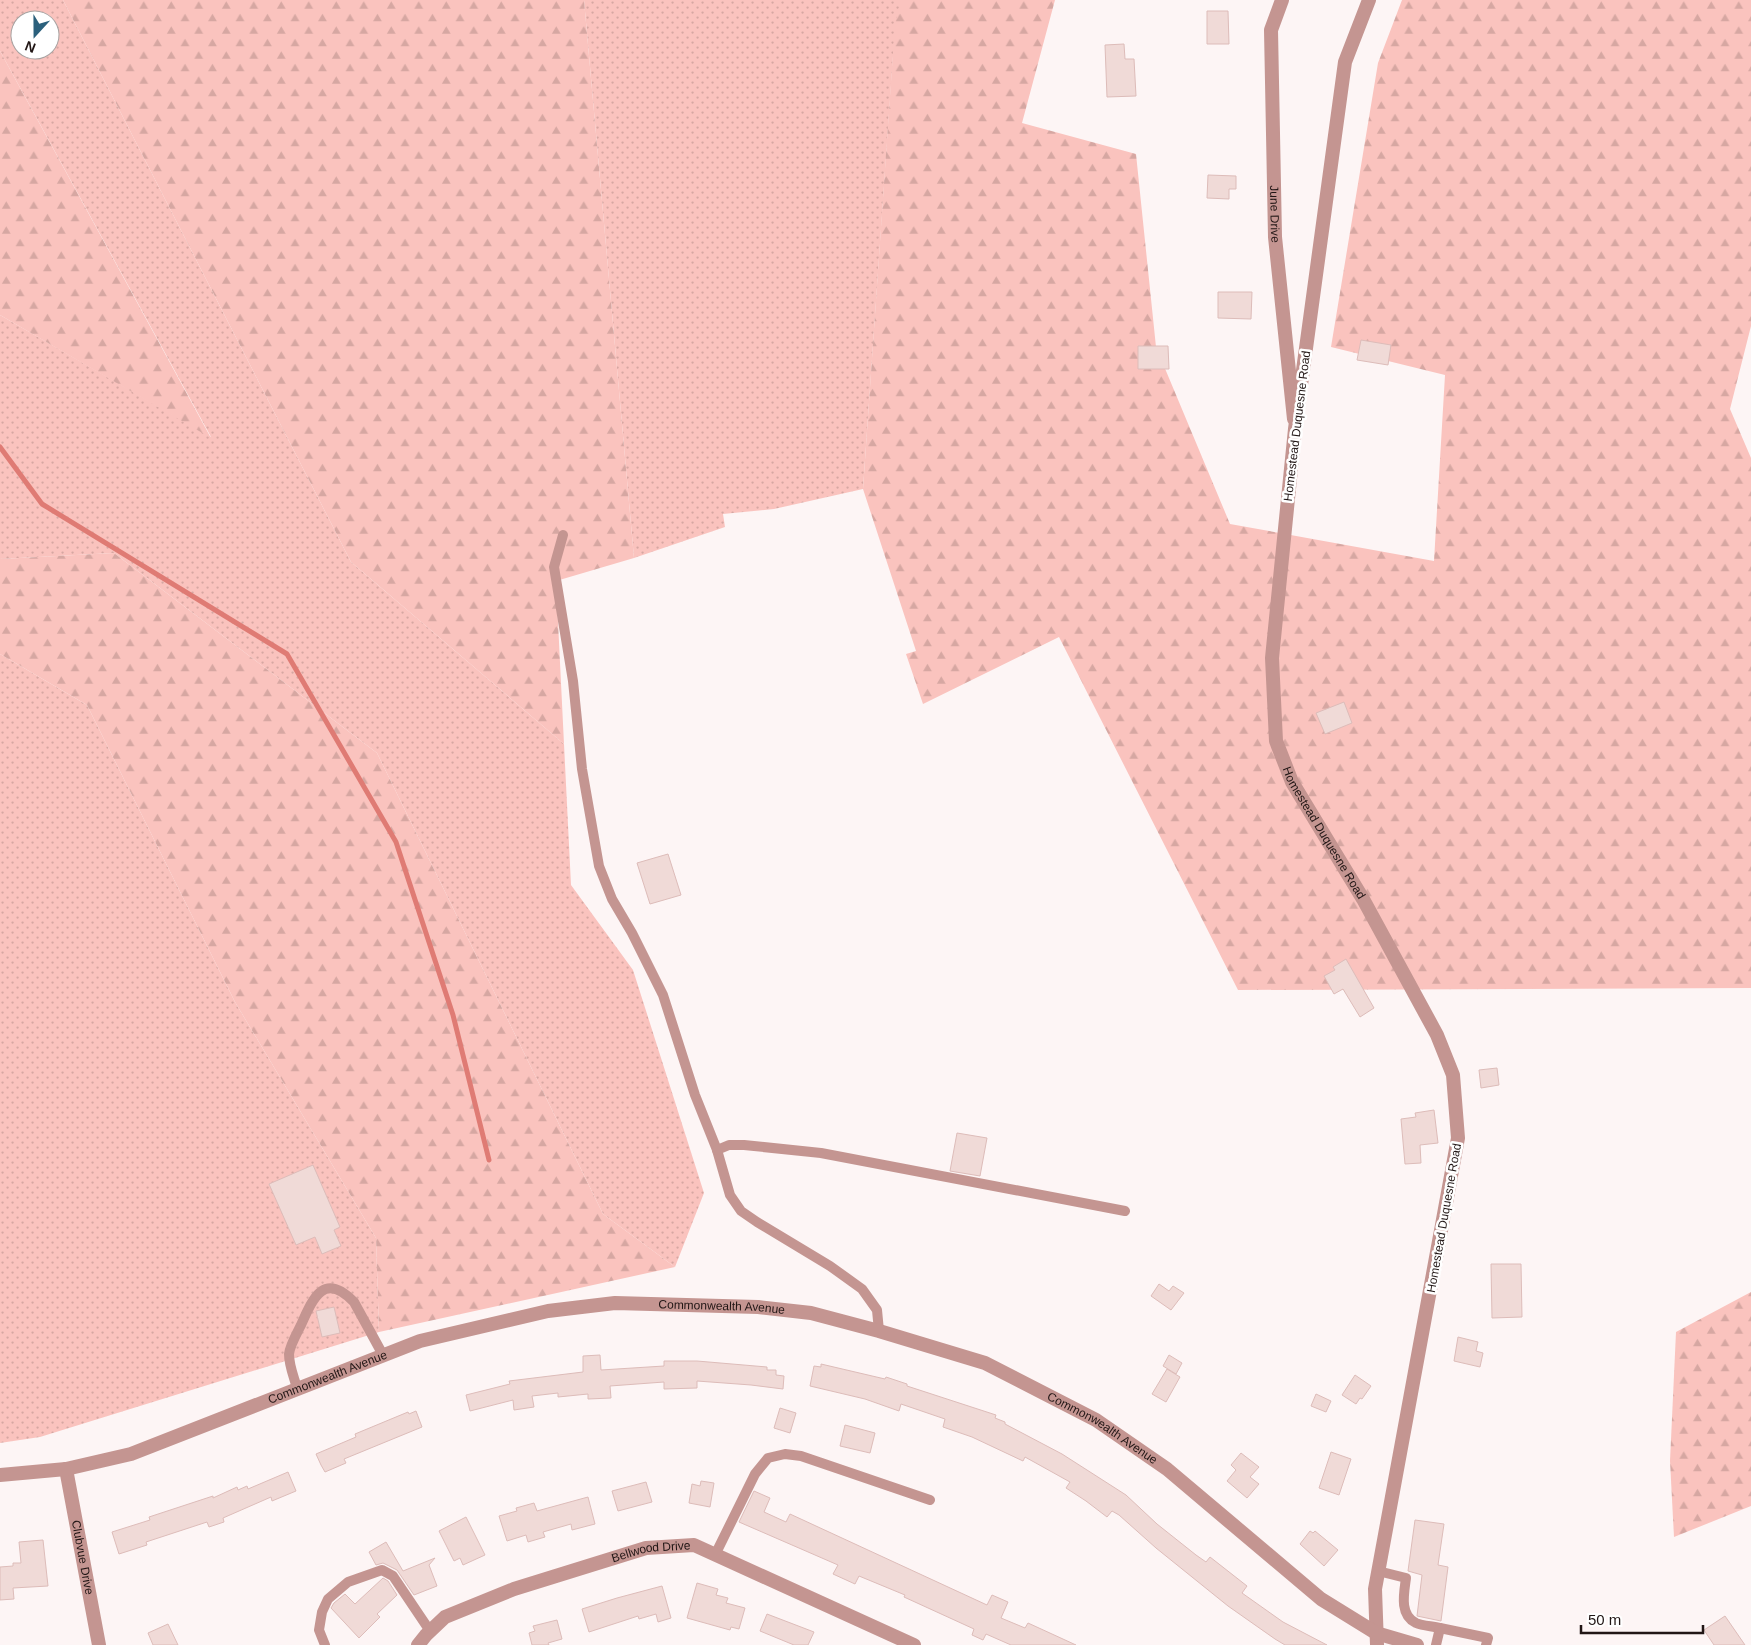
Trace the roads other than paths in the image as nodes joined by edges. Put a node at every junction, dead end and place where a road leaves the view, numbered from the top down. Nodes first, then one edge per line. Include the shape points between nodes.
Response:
1 (1282, 0) edge
2 (1369, 0) edge
3 (1295, 429) junction
4 (563, 535) dead end
5 (717, 1150) junction
6 (1125, 1211) dead end
7 (879, 1331) junction
8 (383, 1355) junction
9 (297, 1388) junction
10 (66, 1469) junction
11 (0, 1475) edge
12 (930, 1500) dead end
13 (715, 1555) junction
14 (1378, 1572) junction
15 (1440, 1628) junction
16 (430, 1631) junction
17 (1376, 1639) edge
18 (99, 1645) edge
19 (325, 1645) edge
20 (418, 1645) edge
21 (914, 1645) edge
22 (1417, 1645) edge
23 (1436, 1645) edge
24 (1486, 1645) edge

1 - 3 street, June Drive via 1272,30 1275,237
2 - 3 street, Homestead Duquesne Road via 1345,62
3 - 14 street, Homestead Duquesne Road via 1272,658 1276,741 1292,782 1363,899 1437,1035 1453,1075 1458,1138
4 - 5 lane via 554,567 599,866 612,899 663,995 695,1095
5 - 6 lane via 729,1145 744,1145 821,1154
5 - 7 lane via 730,1195 741,1211 862,1289 877,1310
7 - 8 street, Commonwealth Avenue via 811,1313 758,1307 615,1303 548,1311 487,1324 420,1341
7 - 17 street, Commonwealth Avenue via 985,1363 1096,1420 1167,1469 1321,1599
8 - 9 street, Commonwealth Avenue
8 - 9 lane via 348,1295 333,1288 323,1289 312,1299 289,1352
9 - 10 street, Commonwealth Avenue via 131,1454
10 - 11 street, Commonwealth Avenue
10 - 18 street, Clubvue Drive
12 - 13 lane via 802,1456 785,1454 768,1458 755,1474
13 - 16 street, Bellwood Drive via 694,1545 646,1548 514,1589 445,1616
13 - 21 street, Bellwood Drive
14 - 15 lane via 1406,1578 1403,1604 1408,1616 1416,1623
14 - 17 street, Homestead Duquesne Road
15 - 23 lane
15 - 24 lane via 1488,1638
16 - 19 lane via 393,1576 382,1570 348,1582 328,1599 319,1630
16 - 20 street, Bellwood Drive
17 - 22 street, Commonwealth Avenue

